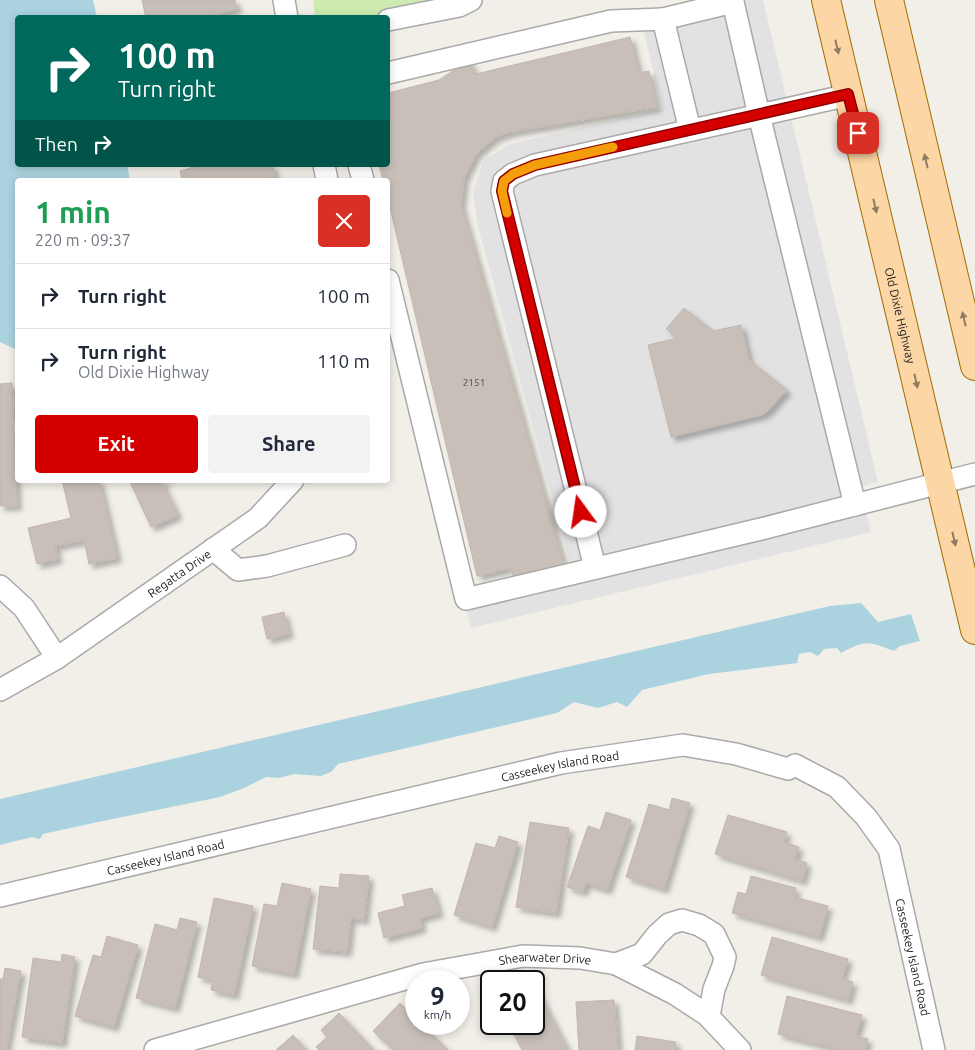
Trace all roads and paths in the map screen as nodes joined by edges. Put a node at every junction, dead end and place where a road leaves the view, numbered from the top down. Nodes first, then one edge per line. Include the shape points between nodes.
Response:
1 (284, 0) edge
2 (471, 0) edge
3 (826, 0) edge
4 (888, 0) edge
5 (286, 15) edge
6 (663, 19) junction
7 (390, 20) edge
8 (390, 73) edge
9 (848, 94) junction
10 (759, 115) junction
11 (690, 130) junction
12 (390, 288) edge
13 (975, 366) edge
14 (975, 474) edge
15 (290, 483) edge
16 (940, 483) junction
17 (855, 505) junction
18 (345, 545) dead end
19 (213, 549) junction
20 (595, 568) junction
21 (0, 586) edge
22 (975, 630) edge
23 (57, 658) junction
24 (0, 690) edge
25 (0, 896) edge
26 (616, 964) junction
27 (708, 1016) junction
28 (155, 1050) edge
29 (740, 1050) edge
30 (934, 1050) edge

1 - 5 street
2 - 7 street via 459,6
3 -> 9 main road, Old Dixie Highway
13 -> 4 main road
6 - 8 street via 611,20
6 - 10 street via 733,2
6 - 11 street
9 - 10 street
9 -> 16 main road, Old Dixie Highway
10 - 11 street
10 - 17 street
11 - 20 street via 535,165 504,181 502,191
12 - 20 street via 466,599
14 - 16 street
15 - 19 street, Regatta Drive via 258,518
16 - 17 street
16 -> 22 main road, Old Dixie Highway
17 - 20 street
18 - 19 street via 267,566 238,570
19 - 23 street, Regatta Drive
21 - 23 street via 24,608
23 - 24 street, Regatta Drive
25 - 30 street, Casseekey Island Road via 561,763 682,745 736,754 788,769 795,765 837,787 866,817 889,849
26 - 27 street, Shearwater Drive via 675,994
26 - 27 street via 642,954 668,924 682,920 699,924 714,934 725,957
26 - 28 street, Shearwater Drive via 580,958 523,956 423,974
27 - 29 street, Shearwater Drive

